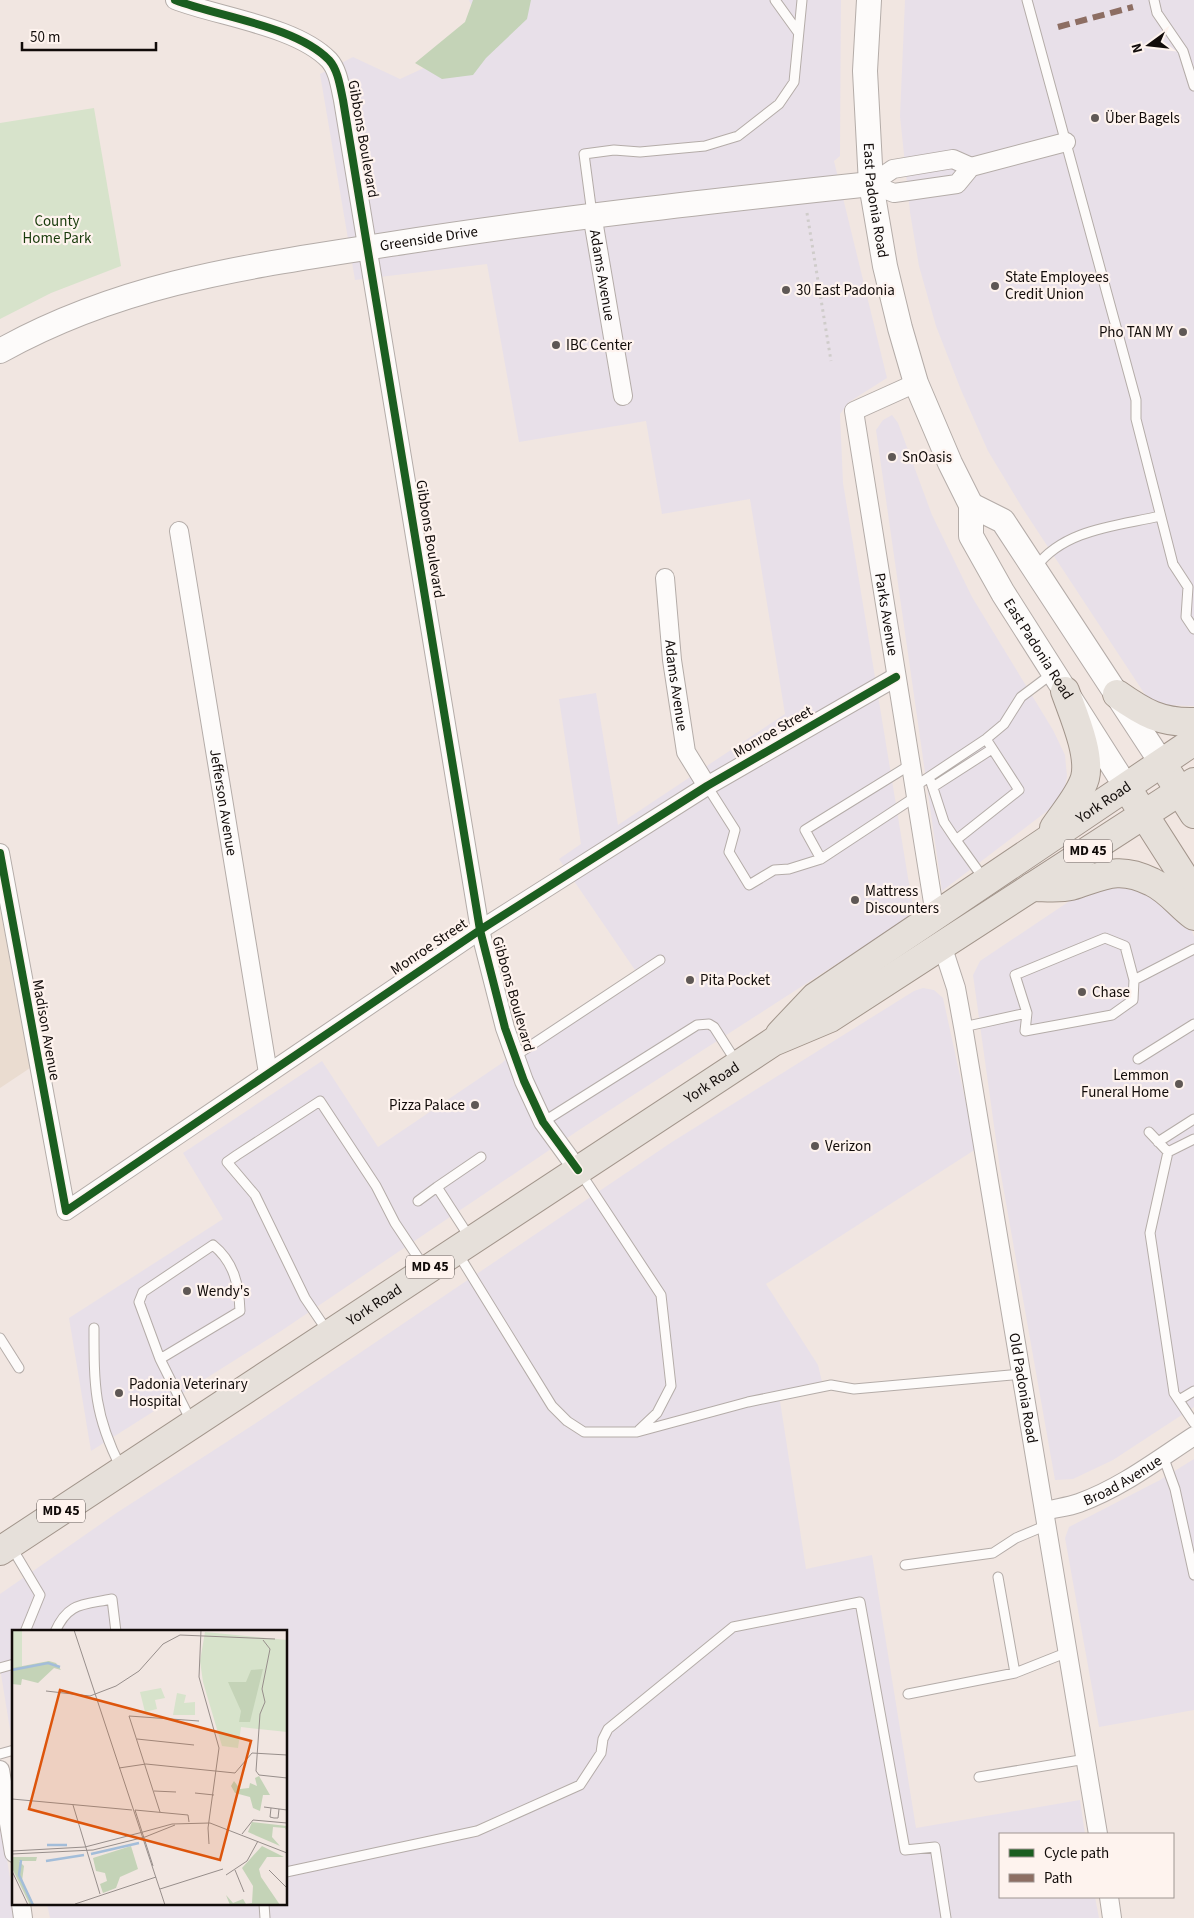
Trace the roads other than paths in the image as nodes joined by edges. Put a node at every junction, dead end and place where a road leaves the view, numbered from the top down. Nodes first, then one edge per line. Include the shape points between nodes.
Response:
1 (175, 0) edge
2 (775, 0) edge
3 (802, 0) edge
4 (870, 0) edge
5 (1027, 0) edge
6 (1154, 0) edge
7 (798, 32) junction
8 (1194, 86) edge
9 (1066, 142) junction
10 (971, 167) junction
11 (872, 184) junction
12 (592, 214) junction
13 (368, 248) junction
14 (0, 351) edge
15 (916, 383) junction
16 (623, 396) dead end
17 (971, 505) junction
18 (1160, 516) junction
19 (179, 531) dead end
20 (1034, 570) junction
21 (665, 578) dead end
22 (1191, 585) edge
23 (1194, 629) edge
24 (896, 677) junction
25 (1059, 682) junction
26 (1117, 694) junction
27 (1194, 722) edge
28 (986, 739) junction
29 (1194, 741) edge
30 (992, 749) junction
31 (1162, 762) junction
32 (910, 765) junction
33 (929, 777) junction
34 (707, 786) junction
35 (1126, 786) junction
36 (932, 787) junction
37 (1187, 787) edge
38 (914, 792) junction
39 (1144, 814) junction
40 (1194, 814) edge
41 (956, 840) junction
42 (1046, 840) junction
43 (0, 853) edge
44 (821, 860) junction
45 (985, 881) junction
46 (1032, 887) junction
47 (1194, 893) edge
48 (935, 915) junction
49 (1194, 916) edge
50 (480, 930) junction
51 (942, 946) junction
52 (1194, 949) edge
53 (660, 960) dead end
54 (1134, 980) junction
55 (1026, 1013) junction
56 (1194, 1024) edge
57 (963, 1027) junction
58 (772, 1042) junction
59 (515, 1056) junction
60 (1138, 1059) dead end
61 (738, 1065) junction
62 (268, 1073) junction
63 (1194, 1119) edge
64 (543, 1122) junction
65 (1149, 1132) dead end
66 (1194, 1139) edge
67 (1158, 1142) junction
68 (1168, 1152) junction
69 (481, 1157) dead end
70 (578, 1170) junction
71 (437, 1187) junction
72 (418, 1201) dead end
73 (66, 1211) joint
74 (464, 1245) junction
75 (426, 1270) junction
76 (94, 1328) dead end
77 (330, 1334) junction
78 (0, 1338) edge
79 (160, 1359) junction
80 (20, 1368) dead end
81 (1022, 1374) junction
82 (1194, 1391) edge
83 (1179, 1400) junction
84 (1194, 1423) edge
85 (192, 1424) junction
86 (637, 1432) junction
87 (1194, 1436) edge
88 (1163, 1456) junction
89 (122, 1470) junction
90 (1046, 1518) junction
91 (1190, 1536) edge
92 (5, 1548) edge
93 (905, 1565) dead end
94 (1194, 1575) edge
95 (998, 1577) dead end
96 (26, 1630) edge
97 (55, 1630) edge
98 (116, 1630) edge
99 (1068, 1652) junction
100 (1015, 1673) junction
101 (908, 1694) dead end
102 (1086, 1759) junction
103 (0, 1770) edge
104 (979, 1777) dead end
105 (1098, 1833) edge
106 (12, 1841) edge
107 (288, 1872) edge
108 (1109, 1898) edge
109 (946, 1918) edge
110 (1112, 1918) edge

1 - 13 street, Gibbons Boulevard via 291,36 330,61 337,74 343,100
2 - 7 lane
3 - 7 lane
4 - 11 street, East Padonia Road via 866,119
5 - 9 lane
6 - 8 lane via 1157,13 1183,51
7 - 12 lane via 794,82 779,104 738,136 704,146 584,154
9 - 10 street
9 - 18 lane via 1136,400 1136,419
10 - 11 street via 952,159 893,169
10 - 11 street via 957,184 920,191 894,193
11 - 12 street, Greenside Drive
11 - 15 street, East Padonia Road via 887,274
12 - 13 street, Greenside Drive
12 - 16 street, Adams Avenue
13 - 14 street, Greenside Drive via 249,266 179,281 72,317
13 - 50 street, Gibbons Boulevard
15 - 17 street, East Padonia Road
15 - 24 street, Parks Avenue via 854,411
17 - 20 street via 1003,521
17 - 25 street, East Padonia Road via 971,536
18 - 20 lane via 1076,536 1047,553
18 - 22 lane via 1173,564
19 - 62 street, Jefferson Avenue
20 - 26 street
21 - 34 street, Adams Avenue via 672,660 686,752
22 - 23 lane via 1186,617
24 - 32 street, Parks Avenue
24 - 34 street, Monroe Street
25 - 28 lane via 1021,697 1004,724
25 - 35 street, East Padonia Road
25 - 42 main road via 1082,743 1085,778
26 - 27 main road via 1154,717 1173,722
26 - 31 street
28 - 30 lane
28 - 33 lane
29 - 31 main road, York Road / MD 45
30 - 36 lane
30 - 41 lane via 1020,790
31 - 35 main road, York Road / MD 45
31 - 37 main road
32 - 38 street, Parks Avenue
32 - 44 lane via 805,830
33 - 36 lane
33 - 38 lane
34 - 44 lane via 735,830 728,852 749,885 774,870
34 - 50 street, Monroe Street
35 - 39 main road
35 - 42 main road, York Road / MD 45
36 - 41 lane via 944,822
37 - 39 main road, York Road / MD 45
37 - 40 main road
38 - 44 lane
38 - 48 street, Parks Avenue
39 - 46 main road, York Road / MD 45
39 - 47 main road
41 - 45 lane
42 - 45 main road, York Road / MD 45
43 - 73 street, Madison Avenue
45 - 48 main road, York Road / MD 45
46 - 49 main road via 1069,886 1112,872 1136,876 1171,894
46 - 51 main road, York Road / MD 45
48 - 58 main road, York Road / MD 45 via 815,997
50 - 59 street, Gibbons Boulevard
50 - 62 street, Monroe Street
51 - 57 street, Old Padonia Road via 956,988
51 - 58 main road, York Road / MD 45 via 830,1018
52 - 54 lane
53 - 59 lane
54 - 55 lane via 1133,1000 1112,1015 1025,1031
54 - 55 lane via 1124,946 1105,938 1015,975
55 - 57 lane
56 - 60 lane
57 - 81 street, Old Padonia Road
58 - 61 main road, York Road / MD 45
59 - 64 street, Gibbons Boulevard
61 - 64 lane via 714,1027 697,1025
61 - 70 main road, York Road / MD 45
62 - 73 street, Monroe Street
63 - 67 lane
64 - 70 street, Gibbons Boulevard
65 - 67 lane
66 - 68 lane
67 - 68 lane
68 - 83 lane via 1150,1233 1174,1392
69 - 71 lane
70 - 74 main road, York Road / MD 45
70 - 86 lane via 661,1295 671,1386 656,1413
71 - 72 lane
71 - 74 lane
74 - 75 main road, York Road / MD 45
74 - 86 lane via 552,1406 584,1432
75 - 77 main road, York Road / MD 45
75 - 77 lane via 320,1101 227,1162 255,1196 305,1298
76 - 89 lane via 94,1385 100,1420
77 - 85 main road, York Road / MD 45
78 - 80 lane
79 - 79 lane via 240,1311 239,1288 232,1269 224,1254 213,1245 143,1292 139,1302 142,1314
79 - 85 lane
81 - 86 lane via 854,1390 831,1385 748,1402
81 - 90 street, Old Padonia Road
82 - 83 lane
83 - 84 lane
85 - 89 main road, York Road / MD 45
87 - 88 street, Broad Avenue
88 - 90 street, Broad Avenue via 1101,1493
88 - 91 lane
89 - 92 main road, York Road / MD 45
90 - 93 lane via 993,1553
90 - 99 street, Old Padonia Road
91 - 94 lane
92 - 96 lane via 40,1595
95 - 100 lane
97 - 98 lane via 71,1608 112,1599
99 - 100 lane
99 - 102 street, Old Padonia Road
100 - 101 lane
102 - 104 lane
102 - 105 street, Old Padonia Road
103 - 106 street
107 - 109 lane via 477,1831 580,1785 601,1753 608,1729 704,1653 723,1633 746,1623 860,1602 905,1850 935,1848
108 - 110 street

